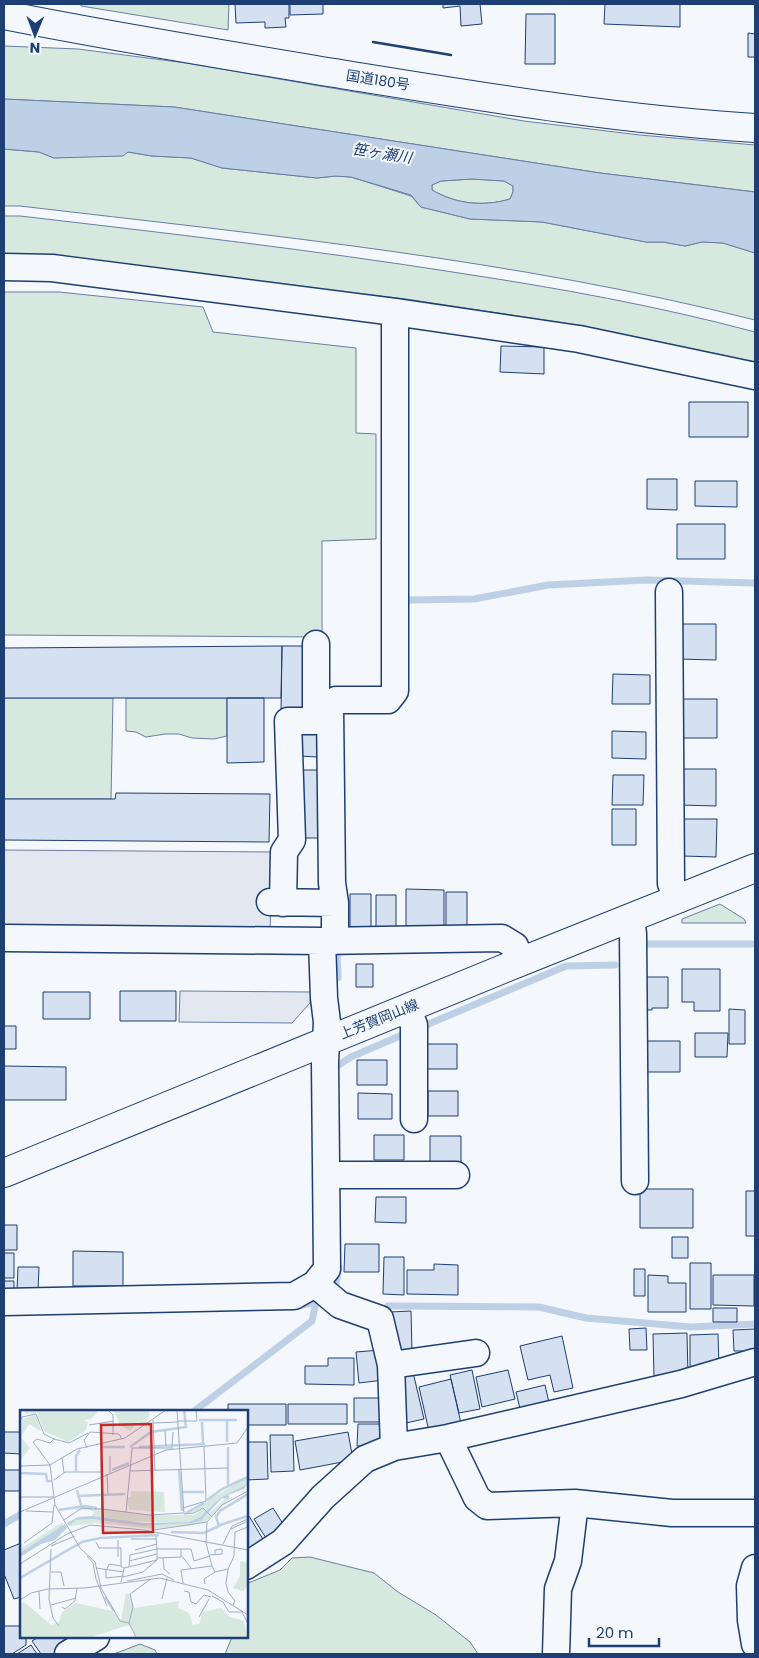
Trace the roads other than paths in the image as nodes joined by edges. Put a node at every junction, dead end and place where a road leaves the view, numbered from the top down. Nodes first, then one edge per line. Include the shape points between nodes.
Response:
1 (4, 15) edge
2 (40, 22) junction
3 (4, 28) edge
4 (755, 128) edge
5 (4, 267) edge
6 (395, 312) junction
7 (755, 376) edge
8 (669, 592) dead end
9 (316, 644) dead end
10 (755, 868) edge
11 (679, 899) junction
12 (335, 903) junction
13 (631, 918) junction
14 (4, 938) edge
15 (326, 946) junction
16 (520, 962) junction
17 (407, 1008) junction
18 (326, 1041) junction
19 (414, 1120) dead end
20 (4, 1173) edge
21 (456, 1174) dead end
22 (326, 1175) junction
23 (635, 1181) dead end
24 (315, 1284) junction
25 (4, 1302) edge
26 (476, 1353) dead end
27 (755, 1362) edge
28 (391, 1365) junction
29 (448, 1438) junction
30 (394, 1447) junction
31 (575, 1503) junction
32 (755, 1514) edge
33 (248, 1565) edge
34 (755, 1568) edge
35 (94, 1638) edge
36 (755, 1644) edge
37 (68, 1654) edge
38 (556, 1654) edge

1 - 2 main road, 国道180号
2 - 3 street
2 - 4 main road, 国道180号 via 124,39 530,105
5 - 6 street via 52,268
6 - 7 street via 579,339
6 - 12 street via 396,691 388,700 336,700 330,707
8 - 11 street via 671,884
9 - 12 street via 316,721 288,721 292,840 284,852 276,902
10 - 11 main road, 上芳賀岡山線
11 - 13 main road, 上芳賀岡山線
12 - 15 street
13 - 16 main road, 上芳賀岡山線
13 - 23 street via 634,934
14 - 15 street
15 - 16 street via 502,938 515,946
15 - 18 street
16 - 17 main road, 上芳賀岡山線
17 - 18 main road, 上芳賀岡山線
17 - 19 street via 414,1025
18 - 20 main road, 上芳賀岡山線
18 - 22 street
21 - 22 street
22 - 24 street via 326,1269
24 - 25 street via 294,1296
24 - 28 street via 340,1305 380,1319
26 - 28 street
27 - 29 street via 681,1384
28 - 30 street
29 - 30 street
29 - 31 street via 477,1498 487,1506
30 - 33 street via 365,1459 323,1497 283,1542
31 - 32 street via 672,1513
31 - 38 street via 568,1561 558,1589
34 - 36 street via 750,1586
35 - 37 street

